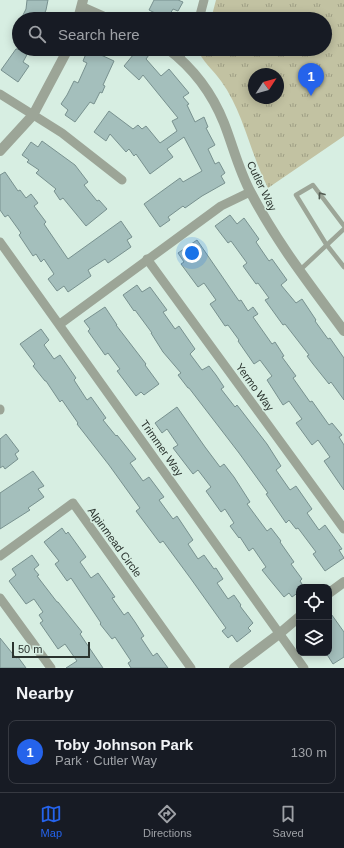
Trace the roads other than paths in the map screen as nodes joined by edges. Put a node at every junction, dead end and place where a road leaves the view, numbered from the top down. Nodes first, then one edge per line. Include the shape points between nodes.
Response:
1 (204, 0) edge
2 (83, 3) edge
3 (98, 12) edge
4 (201, 12) edge
5 (64, 56) edge
6 (183, 56) edge
7 (0, 94) edge
8 (33, 115) junction
9 (0, 151) edge
10 (122, 180) dead end
11 (250, 192) junction
12 (344, 228) edge
13 (0, 242) edge
14 (326, 244) junction
15 (147, 259) junction
16 (344, 267) edge
17 (299, 270) junction
18 (60, 324) junction
19 (344, 331) edge
20 (344, 529) edge
21 (0, 556) edge
22 (344, 582) edge
23 (332, 591) edge
24 (0, 598) edge
25 (296, 620) edge
26 (279, 634) junction
27 (51, 668) edge
28 (191, 668) edge
29 (234, 668) edge
30 (304, 668) edge

1 - 4 street
2 - 3 street
5 - 8 street
6 - 11 street, Cutler Way via 215,102
7 - 8 street
8 - 9 street
8 - 10 street via 62,133
11 - 15 street via 221,206
11 - 17 street, Cutler Way via 269,227
12 - 14 lane
12 -> 14 lane via 313,184 296,195
13 - 18 street, Trimmer Way
14 - 16 lane
14 - 17 lane
15 - 18 street
15 - 20 street, Yermo Way
17 - 19 street, Cutler Way
18 - 26 street, Trimmer Way
21 - 28 street, Alpinmead Circle via 73,503
22 - 23 street
24 - 27 street
25 - 26 street
26 - 29 street
26 - 30 street, Trimmer Way

